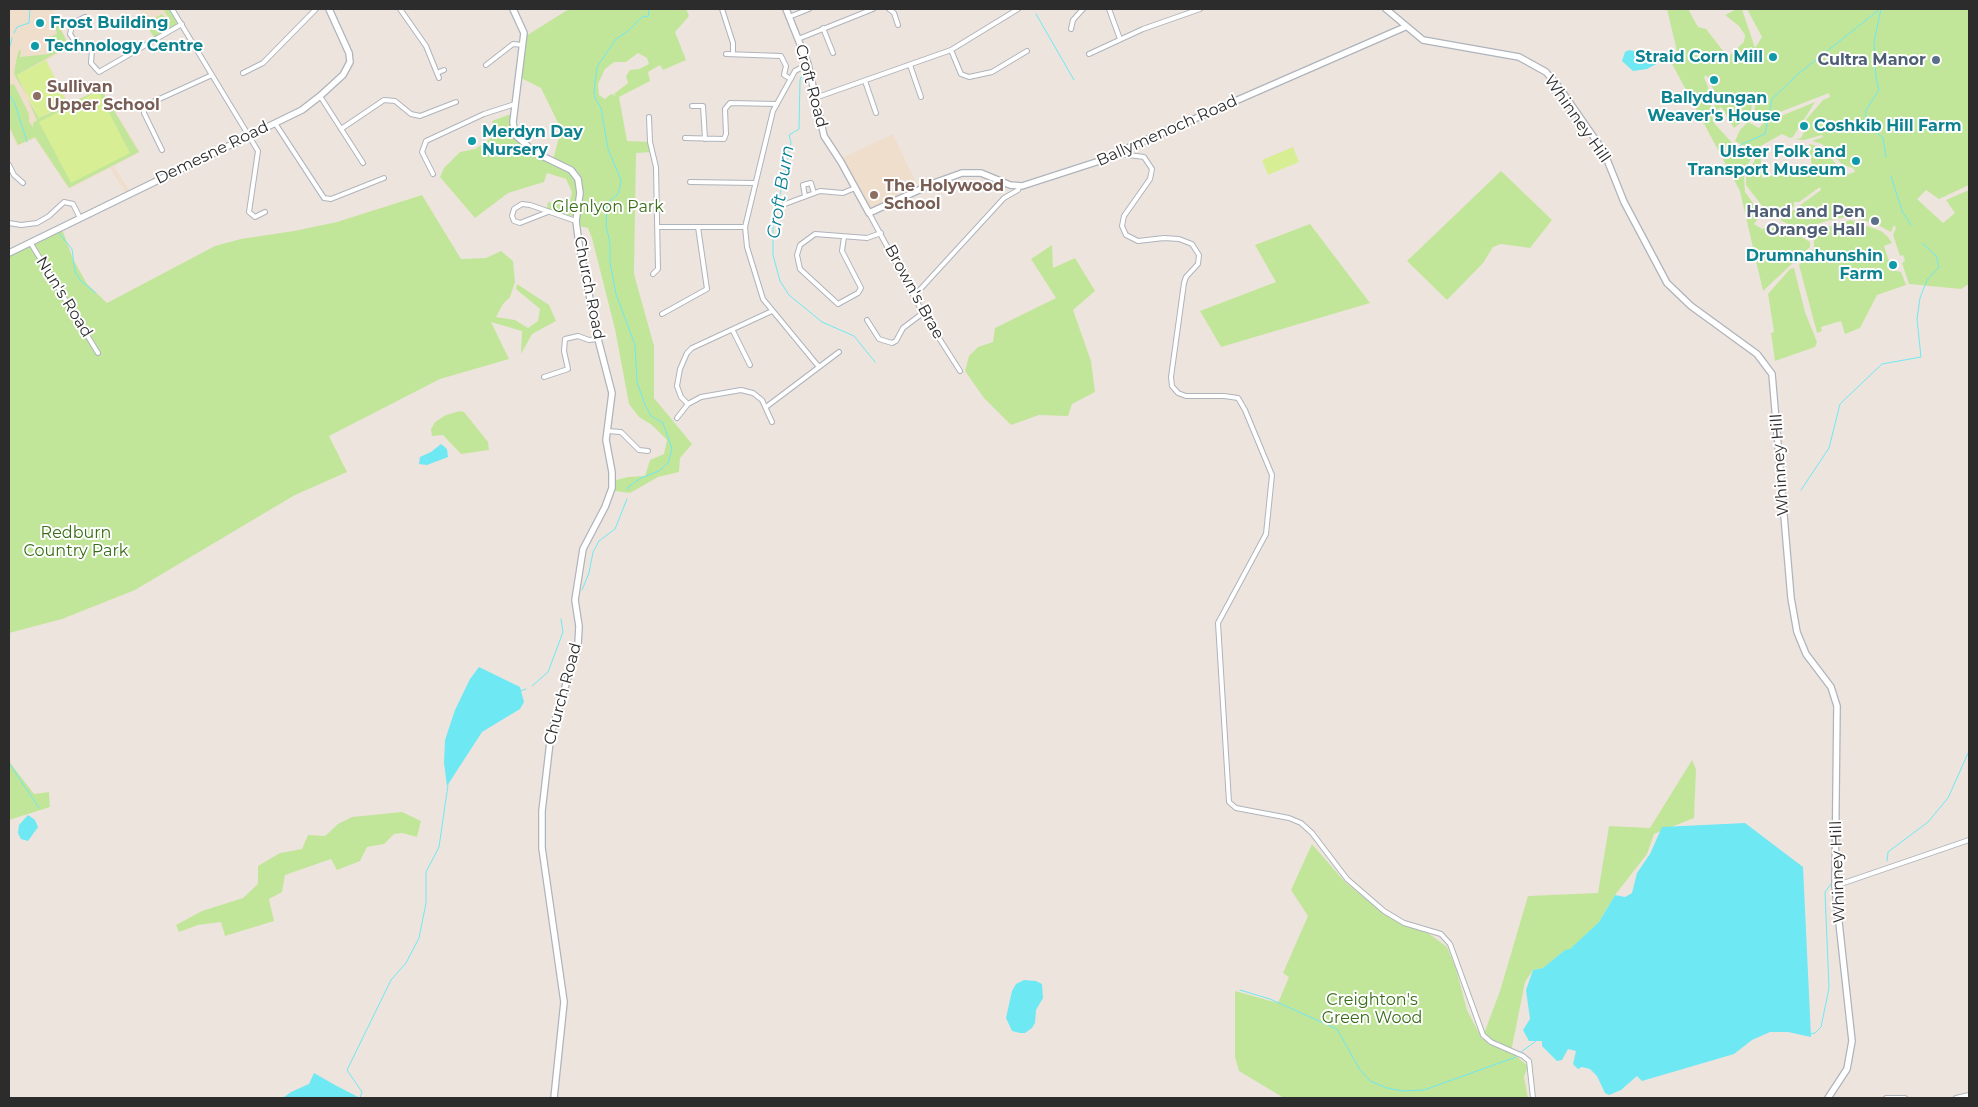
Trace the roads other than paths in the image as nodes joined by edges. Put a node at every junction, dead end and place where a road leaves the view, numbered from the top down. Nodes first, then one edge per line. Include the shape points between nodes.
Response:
1 (172, 9) edge
2 (316, 9) edge
3 (329, 9) edge
4 (400, 9) edge
5 (513, 9) edge
6 (722, 9) edge
7 (786, 9) edge
8 (809, 9) edge
9 (873, 9) edge
10 (889, 9) edge
11 (1018, 9) edge
12 (1083, 9) edge
13 (1109, 9) edge
14 (1200, 9) edge
15 (1386, 9) edge
16 (85, 17) dead end
17 (789, 17) junction
18 (182, 24) junction
19 (898, 25) dead end
20 (1405, 27) junction
21 (823, 28) junction
22 (1071, 29) dead end
23 (798, 39) junction
24 (1120, 39) junction
25 (523, 45) junction
26 (951, 50) junction
27 (1027, 51) dead end
28 (833, 53) dead end
29 (726, 54) dead end
30 (733, 54) junction
31 (1089, 54) dead end
32 (808, 64) junction
33 (486, 65) dead end
34 (910, 65) junction
35 (444, 70) dead end
36 (243, 73) dead end
37 (437, 73) junction
38 (212, 76) junction
39 (439, 78) dead end
40 (791, 78) junction
41 (865, 81) junction
42 (320, 96) junction
43 (921, 97) dead end
44 (815, 98) junction
45 (456, 102) dead end
46 (514, 104) junction
47 (776, 104) junction
48 (692, 106) dead end
49 (876, 113) dead end
50 (649, 117) dead end
51 (275, 123) junction
52 (341, 129) junction
53 (250, 135) junction
54 (685, 138) dead end
55 (705, 139) junction
56 (162, 150) dead end
57 (1121, 154) junction
58 (363, 163) dead end
59 (9, 165) edge
60 (433, 174) dead end
61 (384, 178) dead end
62 (690, 182) dead end
63 (23, 183) dead end
64 (755, 183) junction
65 (1019, 187) junction
66 (855, 188) junction
67 (814, 193) junction
68 (805, 196) junction
69 (785, 204) dead end
70 (265, 212) dead end
71 (548, 212) junction
72 (869, 213) junction
73 (80, 218) junction
74 (576, 221) junction
75 (9, 223) edge
76 (657, 227) junction
77 (698, 227) junction
78 (745, 227) junction
79 (881, 233) junction
80 (844, 237) junction
81 (30, 242) junction
82 (9, 253) edge
83 (653, 274) dead end
84 (914, 296) junction
85 (772, 311) junction
86 (923, 312) junction
87 (662, 314) dead end
88 (867, 320) dead end
89 (733, 331) junction
90 (598, 339) junction
91 (839, 352) dead end
92 (98, 353) dead end
93 (750, 365) dead end
94 (819, 367) junction
95 (960, 371) dead end
96 (544, 377) dead end
97 (688, 404) junction
98 (766, 407) junction
99 (676, 418) dead end
100 (772, 422) dead end
101 (607, 431) junction
102 (648, 451) dead end
103 (1969, 840) edge
104 (1836, 886) junction
105 (1969, 1095) edge
106 (554, 1098) edge
107 (1533, 1098) edge
108 (1828, 1098) edge
109 (1886, 1098) edge
110 (1905, 1098) edge
111 (1956, 1098) edge

1 - 18 street
2 - 36 street via 263,63
3 - 42 street, Demesne Road via 350,62 343,75
4 - 37 street via 426,46
5 - 25 street, Church Road via 523,28
6 - 30 street via 733,43
7 - 17 street, Croft Road
8 - 17 street
9 - 21 street
10 - 19 street
11 - 26 street
12 - 22 street via 1073,20
13 - 24 street
14 - 24 street
15 - 20 street, Whinney Hill
16 - 18 street via 73,23 70,34 74,40 91,48 91,63 99,72
17 - 23 street, Croft Road
18 - 38 street
20 - 57 street, Ballymenoch Road via 1123,150
20 - 104 street, Whinney Hill via 1424,40 1519,57 1546,72 1604,152 1624,202 1667,283 1691,306 1757,354 1770,369 1774,382 1790,589 1797,632 1806,654 1831,687 1836,706
21 - 23 street
21 - 28 street
23 - 32 street, Croft Road
24 - 31 street
25 - 33 street via 513,44
25 - 46 street, Church Road
26 - 27 street via 961,74 968,77 992,72
26 - 34 street
29 - 30 street
30 - 40 street via 781,56 786,66 784,75
32 - 40 street via 798,68
32 - 44 street, Croft Road
34 - 41 street
34 - 43 street
35 - 37 street
37 - 39 street
38 - 53 street
38 - 56 street via 144,106 144,113
40 - 47 street
41 - 44 street
41 - 49 street
42 - 51 street, Demesne Road via 302,110
42 - 52 street
44 - 66 street, Croft Road via 824,136
45 - 52 street via 420,116 411,114 395,101 384,100
46 - 60 street via 426,140 422,152
46 - 74 street, Church Road via 513,122 519,140 576,174 580,193
47 - 55 street via 730,103 725,109 726,137 721,140
47 - 64 street
48 - 55 street via 704,106
50 - 76 street via 656,167
51 - 53 street, Demesne Road
51 - 61 street via 326,199
52 - 58 street
53 - 70 street via 258,151 250,212 255,217
53 - 73 street, Demesne Road
54 - 55 street
57 - 65 street, Ballymenoch Road
57 - 107 street via 1142,156 1152,169 1150,179 1124,216 1122,226 1126,235 1138,241 1179,239 1195,247 1199,255 1198,264 1184,283 1172,386 1186,396 1238,398 1272,474 1266,534 1218,623 1228,802 1236,808 1301,823 1343,874 1384,911 1404,923 1441,934 1450,944 1482,1035 1529,1061
59 - 63 street
62 - 64 street
64 - 78 street
65 - 72 street via 981,173 966,172
65 - 84 street via 1004,198
66 - 67 street via 843,193
66 - 72 street, Croft Road
67 - 68 street
67 - 68 street via 811,183 802,185
68 - 69 street
71 - 71 street via 520,223 512,216 514,209 522,204
71 - 74 street
72 - 79 street, Brown's Brae
73 - 75 street via 73,204 64,202 37,223
73 - 81 street, Demesne Road
74 - 90 street, Church Road
76 - 77 street
76 - 83 street via 658,268
77 - 78 street
77 - 87 street via 707,289
78 - 85 street via 758,289
79 - 80 street via 867,238
79 - 84 street, Brown's Brae
80 - 80 street via 811,235 800,245 797,255 800,269 838,304 861,288 842,251
81 - 82 street, Demesne Road
81 - 92 street, Nun's Road
84 - 86 street, Brown's Brae
85 - 89 street
85 - 94 street
86 - 88 street via 901,330 894,343 880,339
86 - 95 street, Brown's Brae
89 - 93 street
89 - 97 street via 692,348 685,356 677,386
90 - 96 street via 566,338 563,344 568,369
90 - 101 street, Church Road via 612,393
91 - 94 street
94 - 98 street
97 - 98 street via 705,395 741,390 756,395
97 - 99 street
98 - 100 street
101 - 102 street via 621,432 639,450
101 - 106 street, Church Road via 612,488 583,549 576,595 578,645 551,733 541,826 564,996
103 - 104 street
104 - 108 street, Whinney Hill via 1852,1040 1847,1069
105 - 111 street
109 - 110 street

